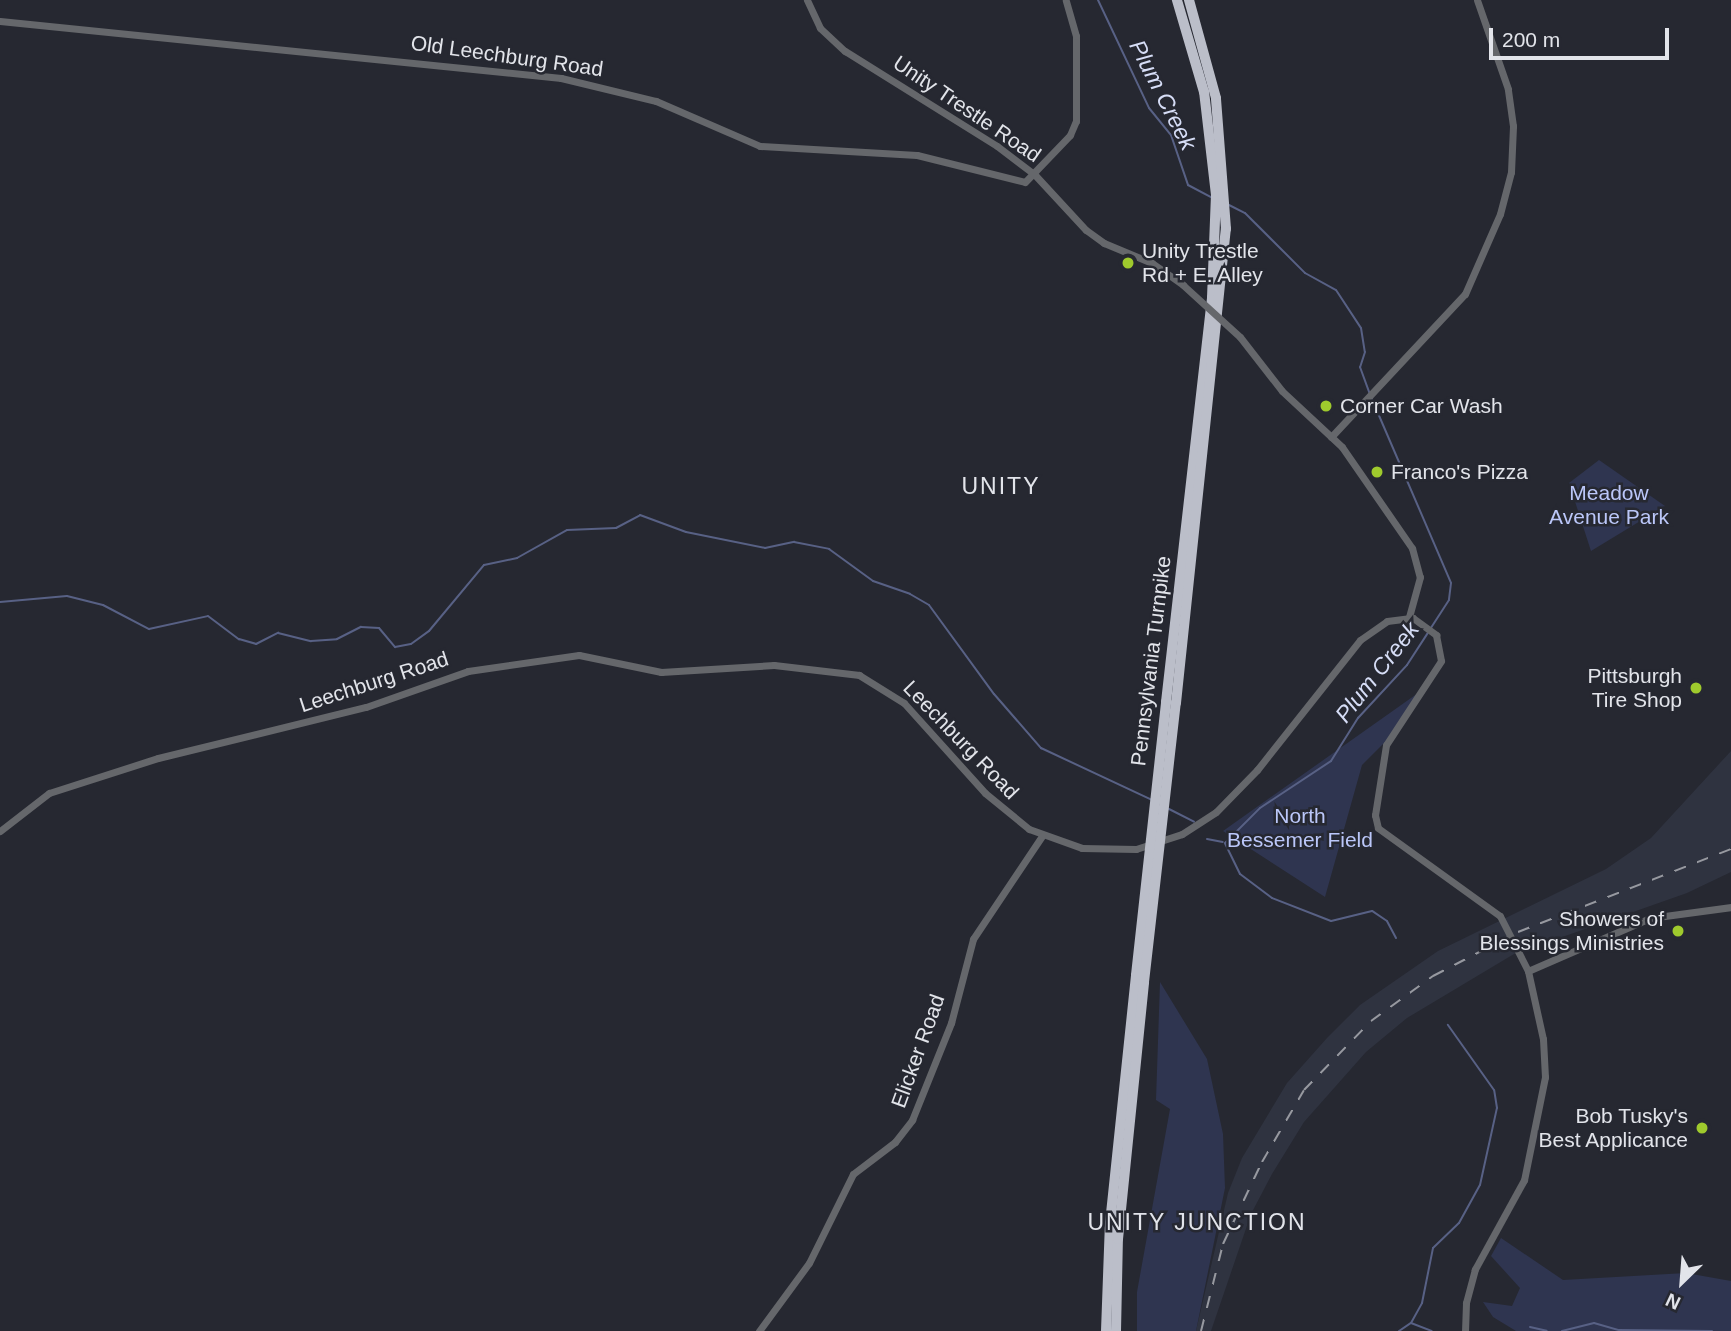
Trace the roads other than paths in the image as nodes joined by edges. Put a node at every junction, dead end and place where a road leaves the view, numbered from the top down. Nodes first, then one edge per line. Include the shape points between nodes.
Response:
1 (807, 0) edge
2 (1066, 0) edge
3 (1177, 0) edge
4 (1189, 0) edge
5 (1478, 0) edge
6 (0, 21) edge
7 (1035, 175) junction
8 (1331, 437) junction
9 (1409, 617) junction
10 (1171, 703) junction
11 (0, 831) edge
12 (1042, 836) junction
13 (1731, 907) edge
14 (1528, 971) junction
15 (1140, 979) junction
16 (759, 1331) edge
17 (1106, 1331) edge
18 (1116, 1331) edge
19 (1465, 1331) edge

1 - 7 street, Unity Trestle Road via 828,38
2 - 7 street via 1076,36 1077,114 1070,135
3 - 10 highway, Pennsylvania Turnpike via 1204,92 1216,195 1212,298
4 - 10 highway, Pennsylvania Turnpike via 1218,111 1226,229
5 - 8 street via 1508,89 1511,173 1488,247 1465,294
6 - 7 street, Old Leechburg Road via 561,78 656,101 760,146 917,155 1018,181
7 - 8 street, Unity Trestle Road, bridge via 1086,230 1115,248 1152,262 1182,285 1240,337 1282,391
8 - 9 street, Unity Trestle Road via 1350,456 1420,564
9 - 12 street, Leechburg Road via 1381,624 1360,640 1257,770 1194,828 1156,844 1124,850 1082,848
9 - 14 street via 1434,632 1442,653 1437,673 1398,721 1386,745 1375,815 1378,828 1500,916
10 - 15 highway, Pennsylvania Turnpike, bridge
11 - 12 street, Leechburg Road via 41,797 60,788 169,755 384,702 468,671 569,655 661,671 775,665 835,670 871,679 904,703 1002,809
12 - 16 street, Elicker Road via 973,939 951,1023 912,1120 895,1142 853,1174 808,1263
13 - 14 street via 1650,918
14 - 19 street via 1543,1039 1545,1077 1539,1114 1524,1180 1475,1269
15 - 17 highway, Pennsylvania Turnpike via 1109,1235
15 - 18 highway, Pennsylvania Turnpike via 1118,1239

